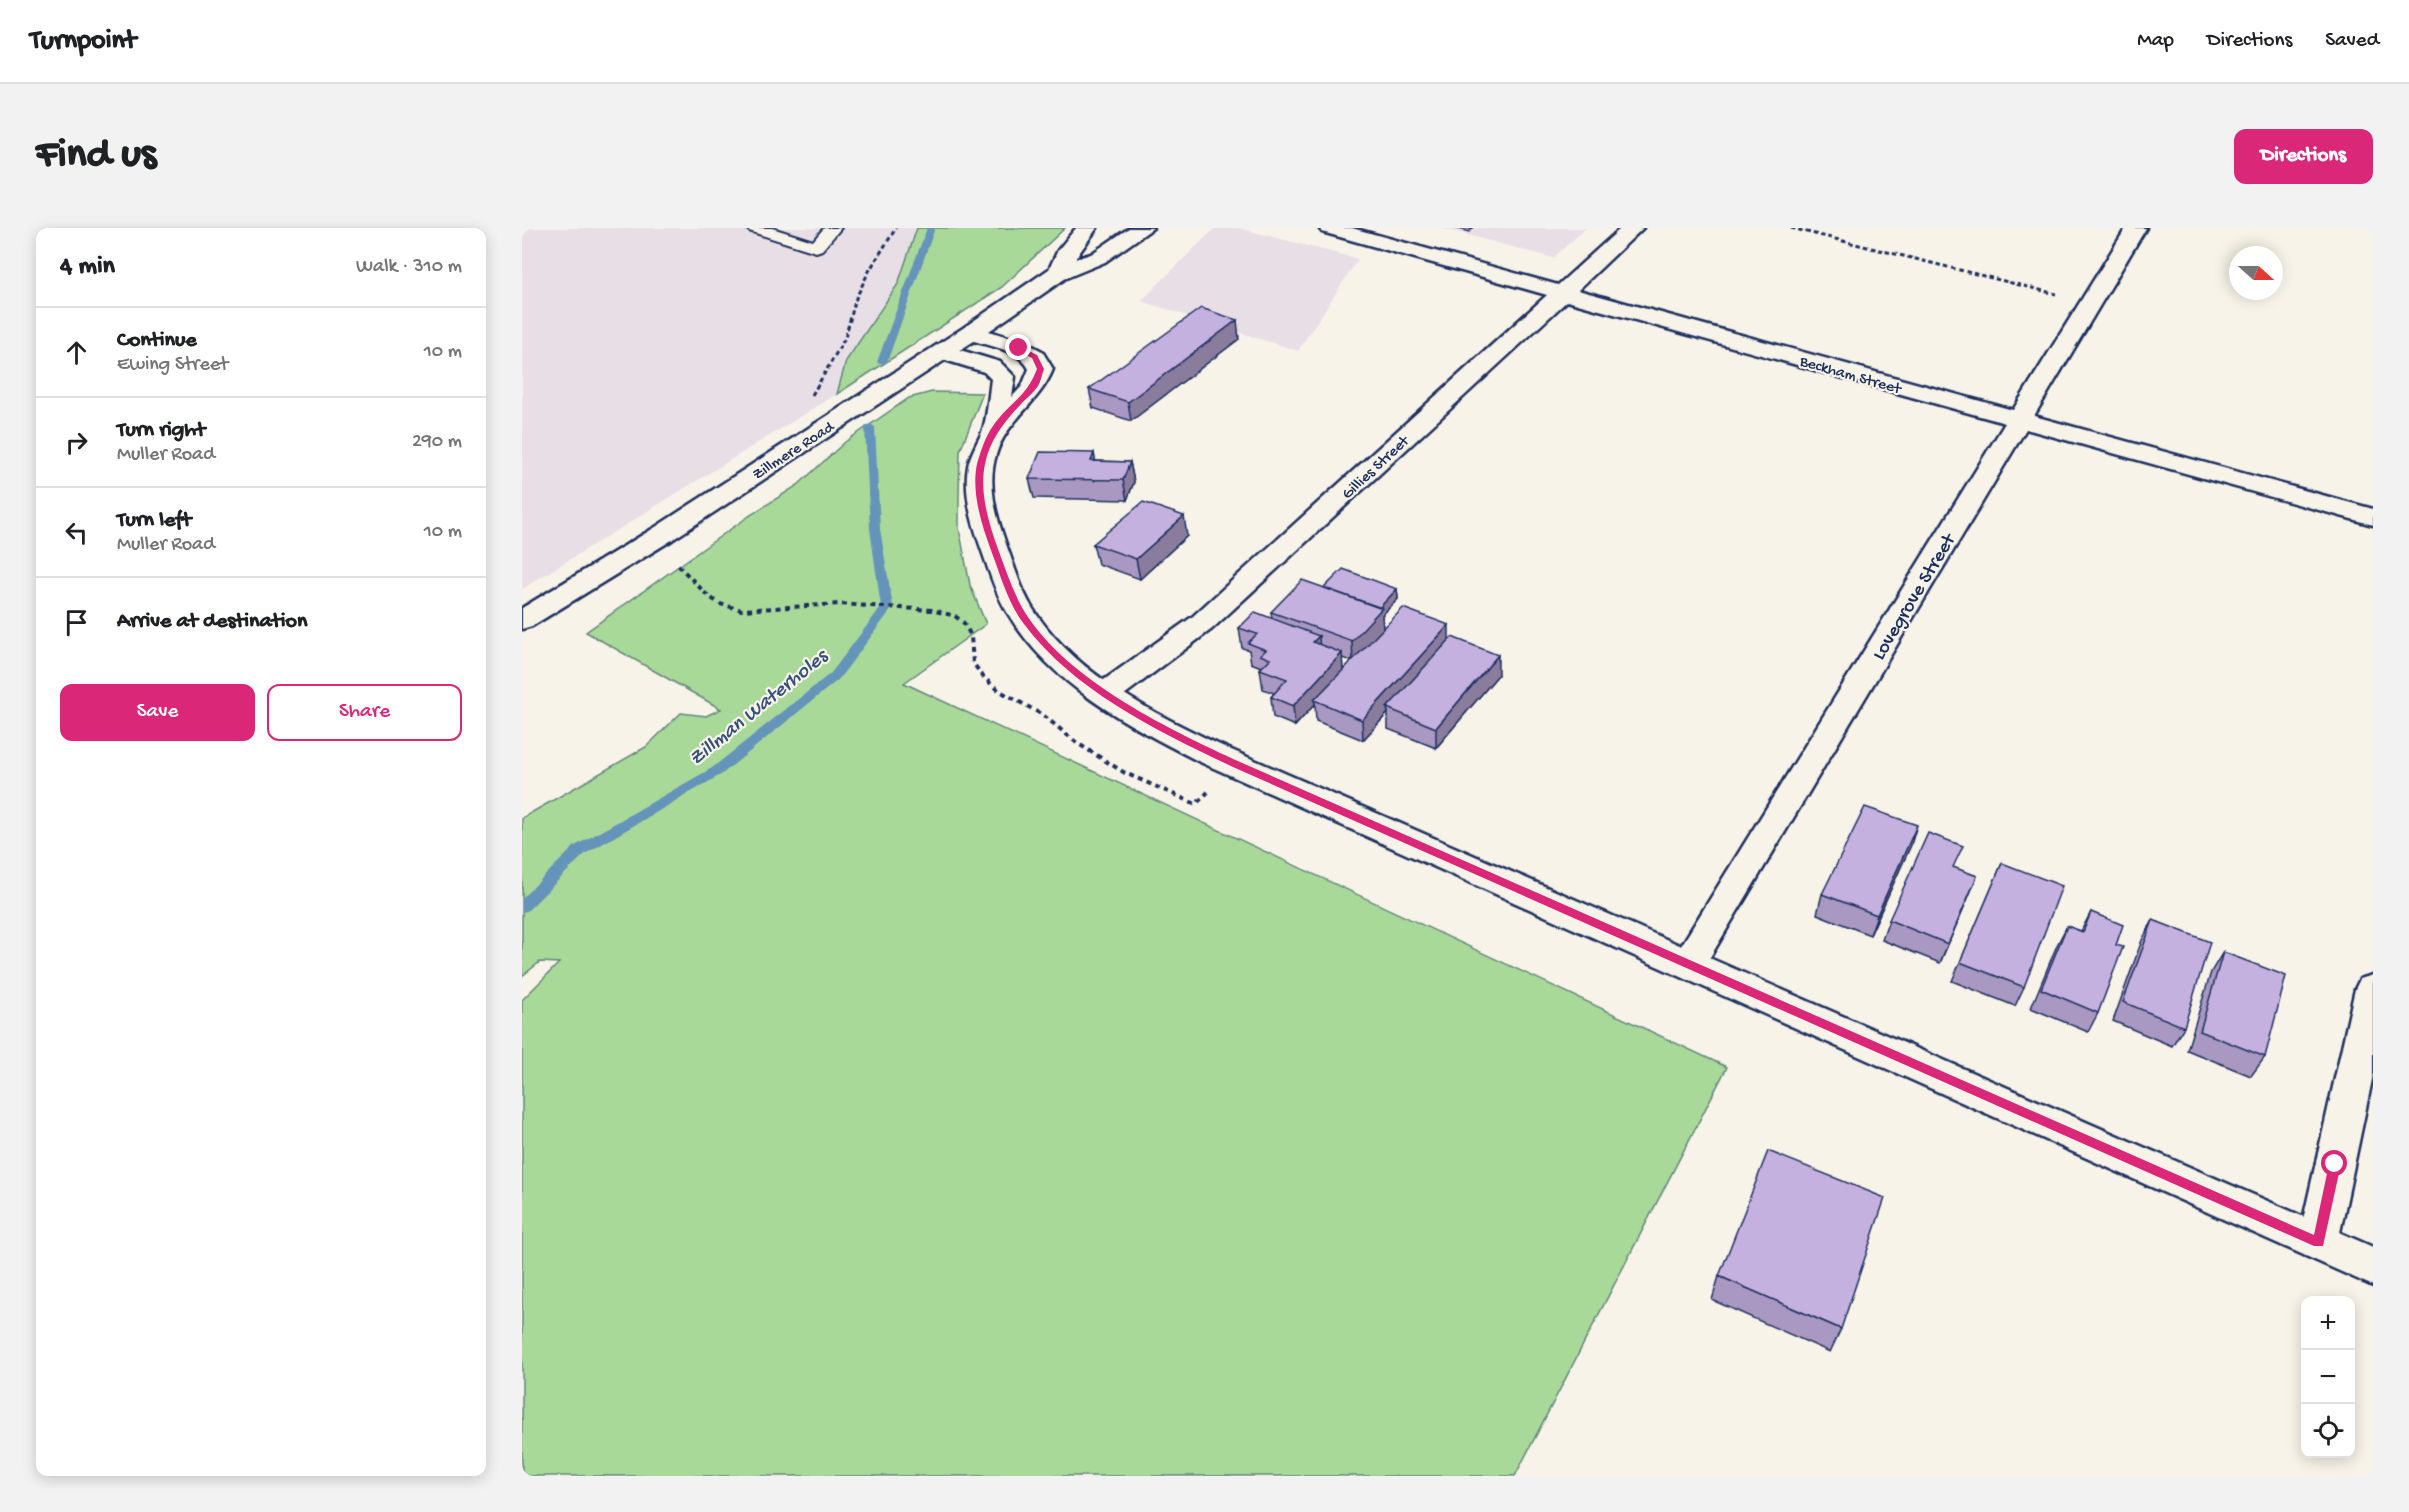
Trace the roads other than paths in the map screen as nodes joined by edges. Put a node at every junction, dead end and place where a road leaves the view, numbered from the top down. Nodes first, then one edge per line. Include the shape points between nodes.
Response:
1 (755, 228) edge
2 (833, 228) edge
3 (1087, 228) edge
4 (1143, 228) edge
5 (1329, 228) edge
6 (1633, 228) edge
7 (2136, 228) edge
8 (1058, 273) junction
9 (1564, 292) junction
10 (971, 333) junction
11 (941, 352) junction
12 (2019, 420) junction
13 (995, 427) junction
14 (2373, 517) edge
15 (522, 620) edge
16 (1106, 694) junction
17 (1688, 964) junction
18 (2373, 989) edge
19 (2318, 1242) junction
20 (2373, 1267) edge

1 - 2 lane via 816,247
3 - 8 street, Zillmere Road
4 - 8 street, Zillmere Road via 1098,258
5 - 9 street, Beckham Street
6 - 9 street, Gillies Street
7 - 12 street, Lovegrove Street
8 - 10 street, Zillmere Road
9 - 12 street, Beckham Street
9 - 16 street, Gillies Street via 1202,623
10 - 11 street, Zillmere Road
10 - 13 street via 1034,356 1041,369 1034,386
11 - 13 street via 992,367 1004,377
11 - 15 street, Zillmere Road via 641,548
12 - 14 street, Beckham Street
12 - 17 street, Lovegrove Street
13 - 16 street via 981,464 980,484 983,512 1011,595 1048,647
16 - 17 street via 1209,753
17 - 19 street
18 - 19 street
19 - 20 street

